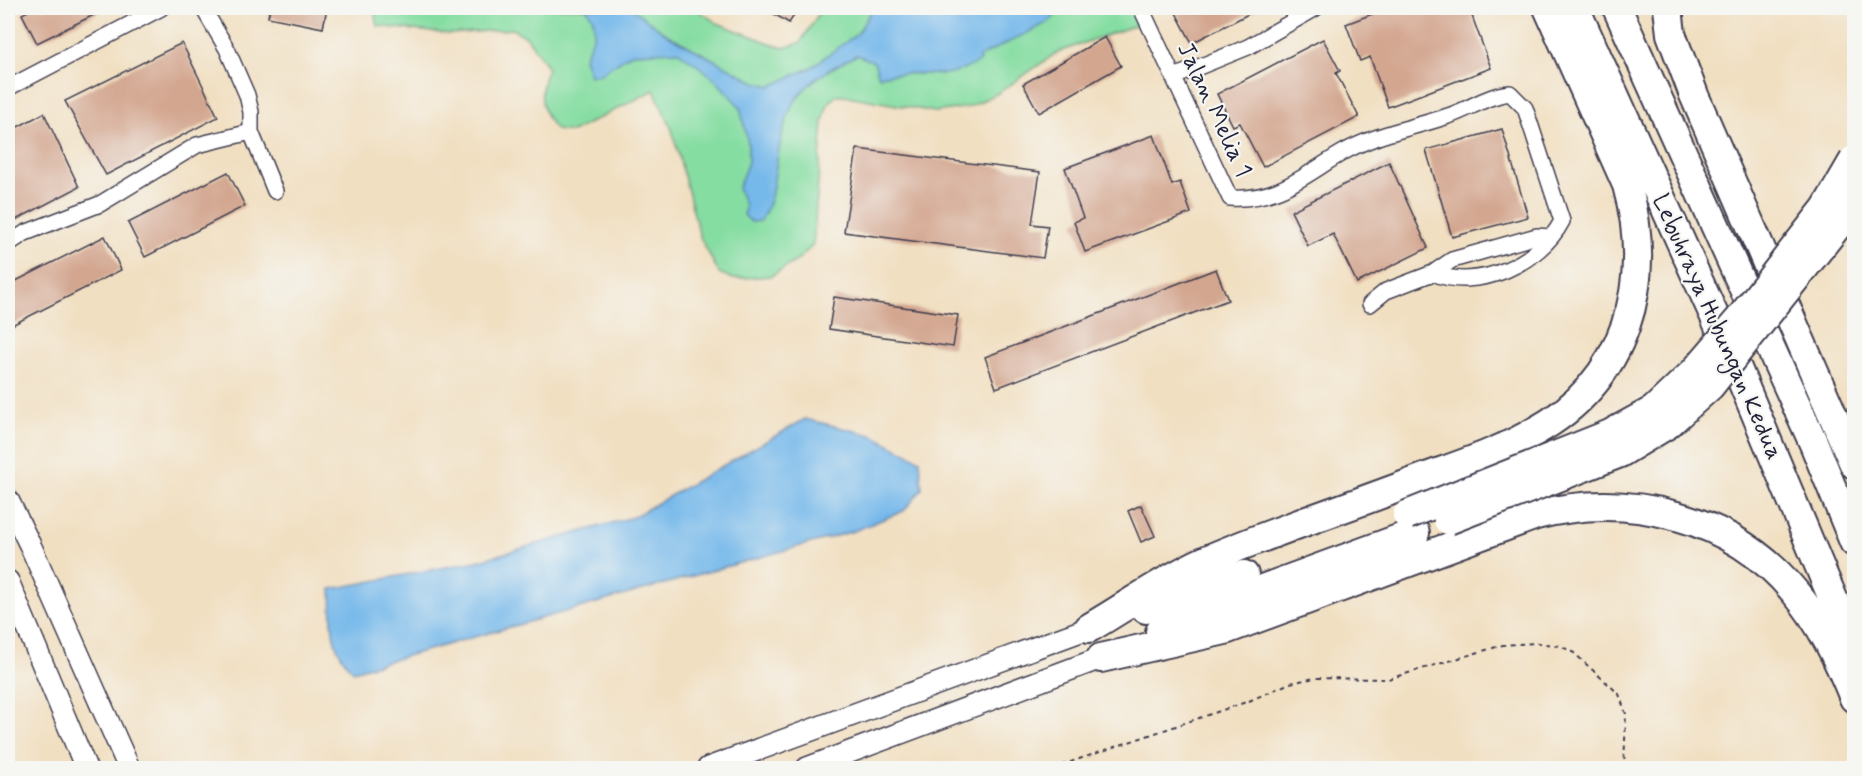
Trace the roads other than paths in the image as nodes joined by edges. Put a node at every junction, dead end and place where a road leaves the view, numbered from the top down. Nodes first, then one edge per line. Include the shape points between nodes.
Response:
1 (161, 8) edge
2 (203, 8) edge
3 (1141, 8) edge
4 (1316, 8) edge
5 (1548, 8) edge
6 (1575, 8) edge
7 (1617, 8) edge
8 (1668, 8) edge
9 (1174, 77) junction
10 (8, 88) edge
11 (251, 132) junction
12 (1854, 160) edge
13 (274, 191) dead end
14 (1854, 205) edge
15 (1550, 237) junction
16 (8, 244) edge
17 (1433, 273) junction
18 (1370, 304) dead end
19 (1854, 464) edge
20 (8, 500) edge
21 (1411, 524) junction
22 (1854, 542) edge
23 (8, 581) edge
24 (1089, 628) junction
25 (1854, 649) edge
26 (1101, 658) junction
27 (1854, 698) edge
28 (86, 768) edge
29 (129, 768) edge
30 (708, 768) edge
31 (807, 768) edge

1 - 10 street
2 - 11 street via 247,95
3 - 9 street, Jalan Melia 1
4 - 9 street via 1227,57
5 - 24 highway via 1627,185 1636,216 1637,283 1626,329 1603,370 1574,404 1535,432 1475,459 1202,562
6 - 25 highway, Lebuhraya Hubungan Kedua via 1723,335
7 - 22 highway, Lebuhraya Hubungan Kedua via 1814,444
8 - 19 highway via 1671,34 1694,95
9 - 15 street, Jalan Melia 1 via 1230,198 1251,200 1296,183 1342,153 1396,129 1451,115 1498,94 1510,93 1525,108 1563,216
11 - 13 street
11 - 16 street via 197,145 100,204 25,233
12 - 21 highway, bridge via 1826,208 1738,321 1695,371 1654,410 1610,434
14 - 21 highway, bridge via 1710,386 1668,424 1620,453
15 - 17 street via 1537,236 1452,260
15 - 17 street via 1528,258 1495,274 1464,280
17 - 18 street via 1386,291
20 - 29 street
21 - 24 highway
21 - 26 highway
23 - 28 street
24 - 30 street
26 - 27 highway via 1225,630 1508,524 1569,507 1607,505 1679,515 1727,537 1767,564 1816,621
26 - 31 street

